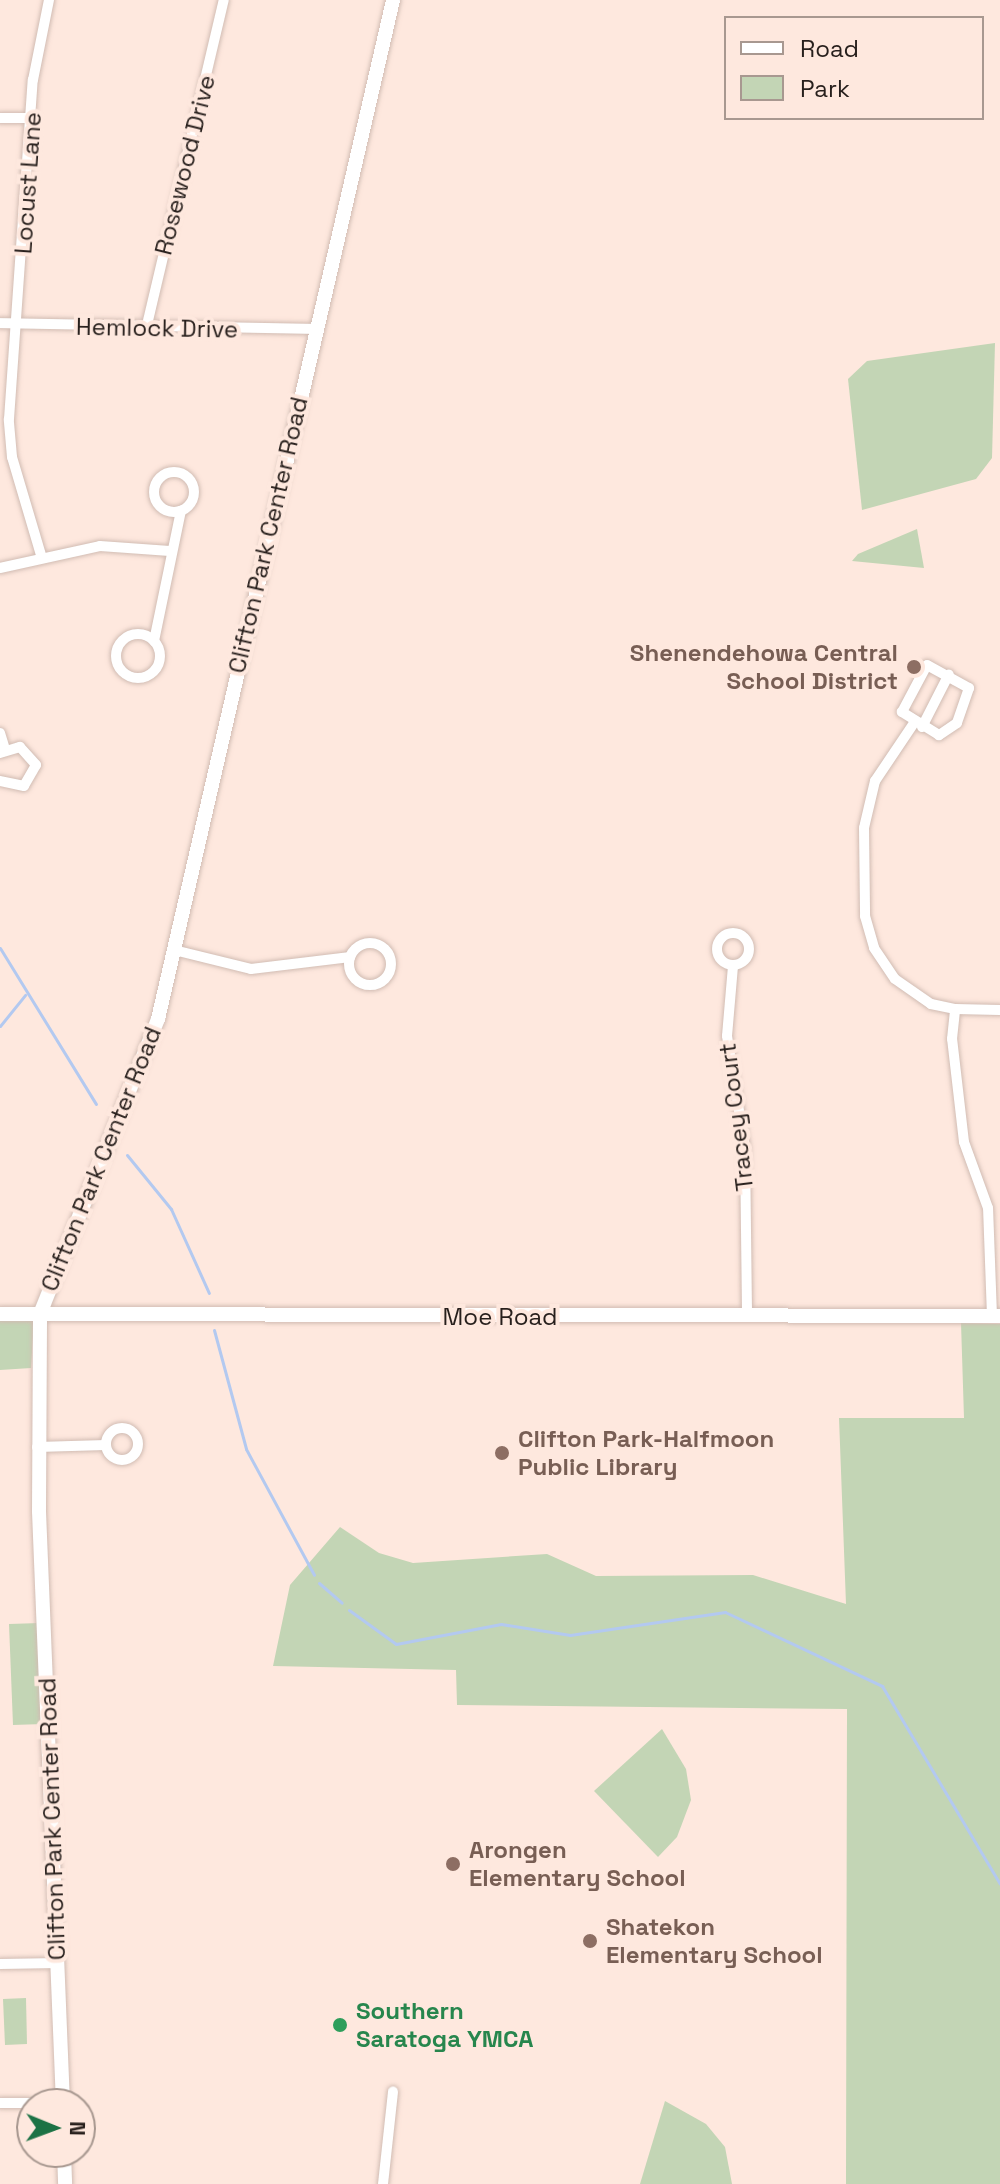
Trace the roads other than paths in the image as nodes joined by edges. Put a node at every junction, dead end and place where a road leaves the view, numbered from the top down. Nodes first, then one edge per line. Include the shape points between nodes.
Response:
1 (49, 0) edge
2 (224, 0) edge
3 (393, 0) edge
4 (0, 118) edge
5 (33, 118) junction
6 (0, 323) edge
7 (18, 325) junction
8 (146, 329) junction
9 (314, 329) junction
10 (181, 511) dead end
11 (170, 551) junction
12 (41, 555) junction
13 (0, 568) edge
14 (154, 641) junction
15 (949, 674) junction
16 (918, 725) junction
17 (0, 733) edge
18 (2, 751) edge
19 (0, 781) edge
20 (174, 950) junction
21 (350, 957) junction
22 (733, 966) dead end
23 (955, 1009) junction
24 (1000, 1010) edge
25 (0, 1314) edge
26 (40, 1314) junction
27 (747, 1316) junction
28 (996, 1316) edge
29 (106, 1445) dead end
30 (37, 1447) junction
31 (59, 1963) junction
32 (0, 1964) edge
33 (63, 2088) edge
34 (393, 2092) dead end
35 (383, 2184) edge

1 - 5 street, Locust Lane
2 - 8 street, Rosewood Drive
3 - 9 street, Clifton Park Center Road
4 - 5 street
5 - 7 street, Locust Lane
6 - 7 street, Hemlock Drive
7 - 8 street, Hemlock Drive
7 - 12 street, Locust Lane via 9,437
8 - 9 street, Hemlock Drive
9 - 20 street, Clifton Park Center Road
10 - 11 street
11 - 12 street via 100,546
11 - 14 street
12 - 13 street
14 - 14 street via 140,634 121,643 123,671 152,673 160,660
15 - 16 street
15 - 16 street via 927,665 913,684 902,712
15 - 16 street via 969,688 957,723 939,735
16 - 23 street via 875,781 864,828 865,916 874,948 895,979 931,1004
17 - 18 street
18 - 19 street via 29,752 36,771 19,788
20 - 21 street via 270,969
20 - 26 street, Clifton Park Center Road via 140,1076
21 - 21 street via 364,944 379,945 390,970 366,985 353,977
22 - 27 street, Tracey Court via 727,1036 745,1148
23 - 24 street
23 - 28 street via 952,1074 964,1142 988,1208
25 - 26 street, Moe Road
26 - 27 street, Moe Road
26 - 30 street, Clifton Park Center Road
27 - 28 street, Moe Road
29 - 30 street
30 - 31 street, Clifton Park Center Road
31 - 32 street
31 - 33 street, Clifton Park Center Road
34 - 35 street

